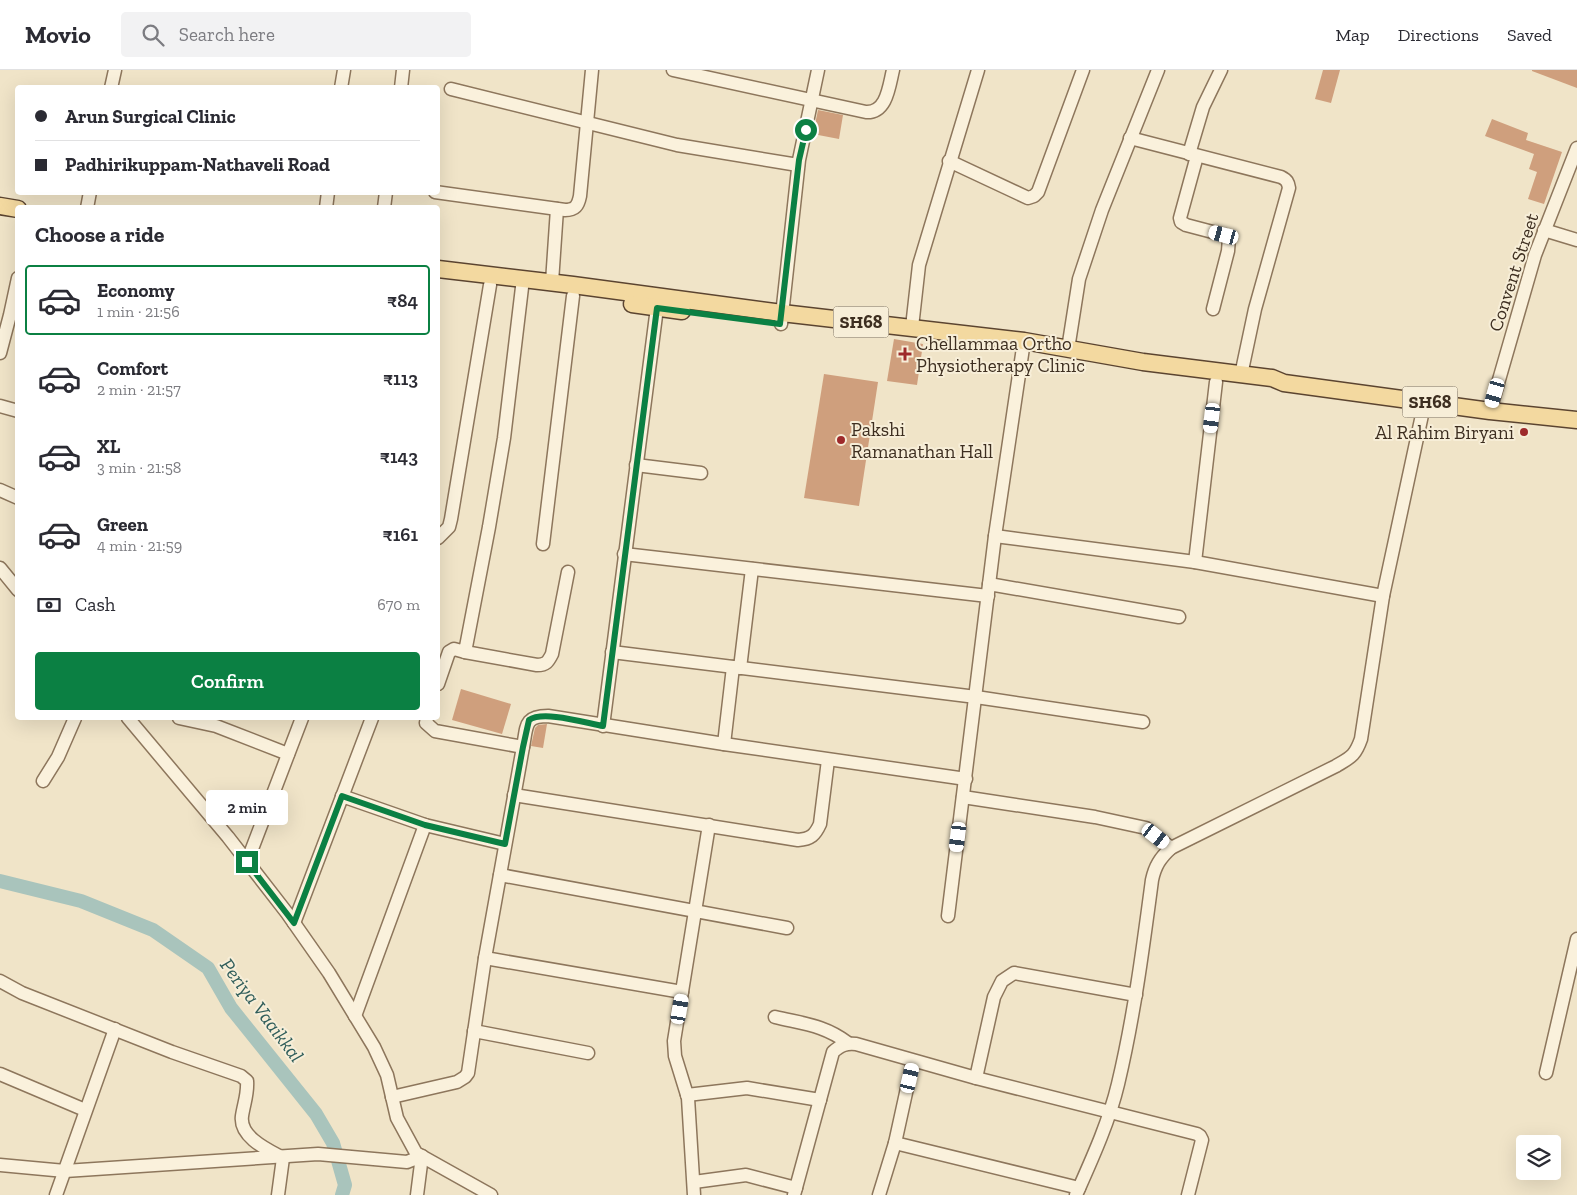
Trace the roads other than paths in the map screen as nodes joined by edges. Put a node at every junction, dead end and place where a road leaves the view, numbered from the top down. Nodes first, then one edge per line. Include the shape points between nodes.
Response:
1 (115, 70) edge
2 (344, 70) edge
3 (403, 70) edge
4 (592, 70) edge
5 (673, 70) edge
6 (818, 70) edge
7 (893, 70) edge
8 (978, 70) edge
9 (1083, 70) edge
10 (1158, 70) edge
11 (1221, 70) edge
12 (112, 85) edge
13 (342, 85) edge
14 (401, 85) edge
15 (451, 89) dead end
16 (812, 100) junction
17 (587, 124) junction
18 (1130, 138) junction
19 (1577, 148) edge
20 (1193, 155) junction
21 (949, 161) junction
22 (798, 165) junction
23 (440, 193) edge
24 (0, 206) edge
25 (15, 208) edge
26 (557, 209) junction
27 (1544, 230) junction
28 (1577, 240) edge
29 (440, 270) edge
30 (440, 279) edge
31 (486, 282) junction
32 (552, 282) junction
33 (523, 284) junction
34 (15, 292) edge
35 (573, 296) junction
36 (658, 302) junction
37 (1213, 309) dead end
38 (781, 319) junction
39 (912, 327) junction
40 (1023, 346) junction
41 (1068, 349) junction
42 (0, 353) edge
43 (1241, 374) junction
44 (1216, 382) junction
45 (1284, 383) junction
46 (1425, 401) junction
47 (0, 406) edge
48 (15, 410) edge
49 (1490, 411) junction
50 (1577, 420) edge
51 (636, 465) junction
52 (701, 473) dead end
53 (0, 490) edge
54 (15, 497) edge
55 (440, 536) edge
56 (995, 536) junction
57 (543, 544) dead end
58 (624, 554) junction
59 (1195, 562) junction
60 (0, 568) edge
61 (752, 569) junction
62 (568, 572) dead end
63 (15, 586) edge
64 (989, 590) junction
65 (1383, 596) junction
66 (1179, 618) dead end
67 (464, 652) junction
68 (612, 652) junction
69 (736, 667) junction
70 (440, 678) edge
71 (976, 697) junction
72 (74, 720) edge
73 (130, 720) edge
74 (198, 720) edge
75 (301, 720) edge
76 (371, 720) edge
77 (427, 720) edge
78 (217, 722) edge
79 (1144, 722) dead end
80 (603, 726) junction
81 (724, 744) junction
82 (523, 747) junction
83 (288, 754) junction
84 (828, 760) junction
85 (966, 779) junction
86 (44, 781) dead end
87 (514, 795) junction
88 (342, 796) junction
89 (963, 797) junction
90 (425, 825) junction
91 (709, 825) junction
92 (505, 844) junction
93 (1168, 846) junction
94 (247, 862) junction
95 (500, 875) junction
96 (695, 910) junction
97 (948, 916) dead end
98 (294, 923) junction
99 (787, 928) dead end
100 (1577, 939) edge
101 (485, 958) junction
102 (0, 982) edge
103 (682, 992) junction
104 (1136, 995) junction
105 (355, 1016) junction
106 (775, 1017) dead end
107 (115, 1029) junction
108 (474, 1031) junction
109 (848, 1043) junction
110 (588, 1053) dead end
111 (913, 1062) junction
112 (1546, 1073) dead end
113 (0, 1074) edge
114 (976, 1078) junction
115 (687, 1094) junction
116 (392, 1097) junction
117 (820, 1100) junction
118 (86, 1110) junction
119 (1109, 1111) junction
120 (894, 1143) junction
121 (422, 1156) junction
122 (283, 1158) junction
123 (0, 1165) edge
124 (65, 1171) junction
125 (694, 1189) edge
126 (795, 1191) edge
127 (1078, 1192) edge
128 (56, 1195) edge
129 (278, 1195) edge
130 (417, 1195) edge
131 (490, 1195) edge
132 (880, 1195) edge
133 (1188, 1195) edge

1 - 12 street
2 - 13 street
3 - 14 street
4 - 17 street
5 - 16 street
6 - 16 street
7 - 16 street via 884,102 873,113
8 - 21 street
9 - 21 street via 1034,196 1028,198
10 - 18 street
11 - 20 street via 1203,107
15 - 17 street
16 - 22 street
17 - 22 street via 677,145
17 - 26 street via 579,203 571,210
18 - 20 street
18 - 41 street via 1079,279
19 - 27 street, Convent Street
20 - 37 street via 1181,222 1229,238
20 - 43 street via 1281,177 1289,188
21 - 39 street via 919,266
22 - 38 street
23 - 26 street
24 - 25 main road
26 - 32 street
27 - 28 street
27 - 49 street, Convent Street
29 - 31 main road, SH68
30 - 31 main road, SH68
31 - 33 main road, SH68
31 - 55 street via 451,519 449,527
32 - 33 main road, SH68
32 - 36 main road, SH68
33 - 35 main road, SH68
33 - 67 street via 504,438
34 - 42 street
35 - 36 main road, SH68
35 - 57 street
36 - 38 main road, SH68
36 - 51 street
38 - 39 main road, SH68
38 - 40 main road, SH68
39 - 40 main road, SH68
40 - 41 main road, SH68
40 - 44 main road, SH68 via 1155,374
40 - 56 street
41 - 43 main road, SH68
43 - 45 main road, SH68
44 - 45 main road, SH68 via 1271,388
44 - 59 street
45 - 46 main road, SH68
46 - 49 main road, SH68
46 - 65 street
47 - 48 street
49 - 50 main road, SH68
51 - 52 street
51 - 58 street
53 - 54 street
56 - 59 street
56 - 64 street
58 - 61 street
58 - 68 street
59 - 65 street
60 - 63 street
61 - 64 street
61 - 69 street
62 - 67 street via 548,662 537,665
64 - 66 street
64 - 71 street
65 - 93 street via 1359,745 1349,759
67 - 70 street via 454,649 449,652
68 - 69 street
68 - 80 street
69 - 71 street
69 - 81 street
71 - 79 street
71 - 85 street
72 - 86 street
73 - 94 street
74 - 78 street
75 - 83 street
76 - 88 street
77 - 82 street via 435,731
78 - 83 street
80 - 81 street
80 - 82 street via 548,716 534,717 529,720
81 - 84 street
82 - 87 street
83 - 94 street
84 - 85 street
84 - 91 street via 820,824 808,839
85 - 89 street
87 - 91 street
87 - 92 street
88 - 90 street
88 - 98 street
89 - 93 street via 1146,828
89 - 97 street
90 - 92 street
90 - 105 street
91 - 96 street
92 - 95 street
93 - 104 street via 1152,880
94 - 98 street
95 - 96 street
95 - 101 street
96 - 99 street
96 - 103 street
98 - 105 street
100 - 112 street
101 - 103 street
101 - 108 street
102 - 107 street
103 - 115 street via 674,1041 675,1056
104 - 114 street via 1014,973 1002,981 994,998
104 - 119 street via 1118,1086
105 - 116 street via 387,1075
106 - 109 street via 823,1028
107 - 118 street
107 - 122 street via 241,1076 247,1081 248,1091 241,1118 247,1133 259,1145
108 - 110 street
108 - 116 street via 465,1077 457,1082
109 - 111 street
109 - 117 street via 834,1052
111 - 114 street
111 - 120 street
113 - 118 street
114 - 119 street
115 - 117 street via 747,1088
115 - 125 street
116 - 121 street via 397,1118 416,1153
117 - 126 street
118 - 124 street
119 - 127 street
119 - 133 street via 1200,1136 1202,1140
120 - 127 street
120 - 132 street
121 - 122 street via 407,1162 318,1154
121 - 130 street
121 - 131 street
122 - 124 street
122 - 129 street
123 - 124 street
124 - 128 street
125 - 126 street via 746,1175

